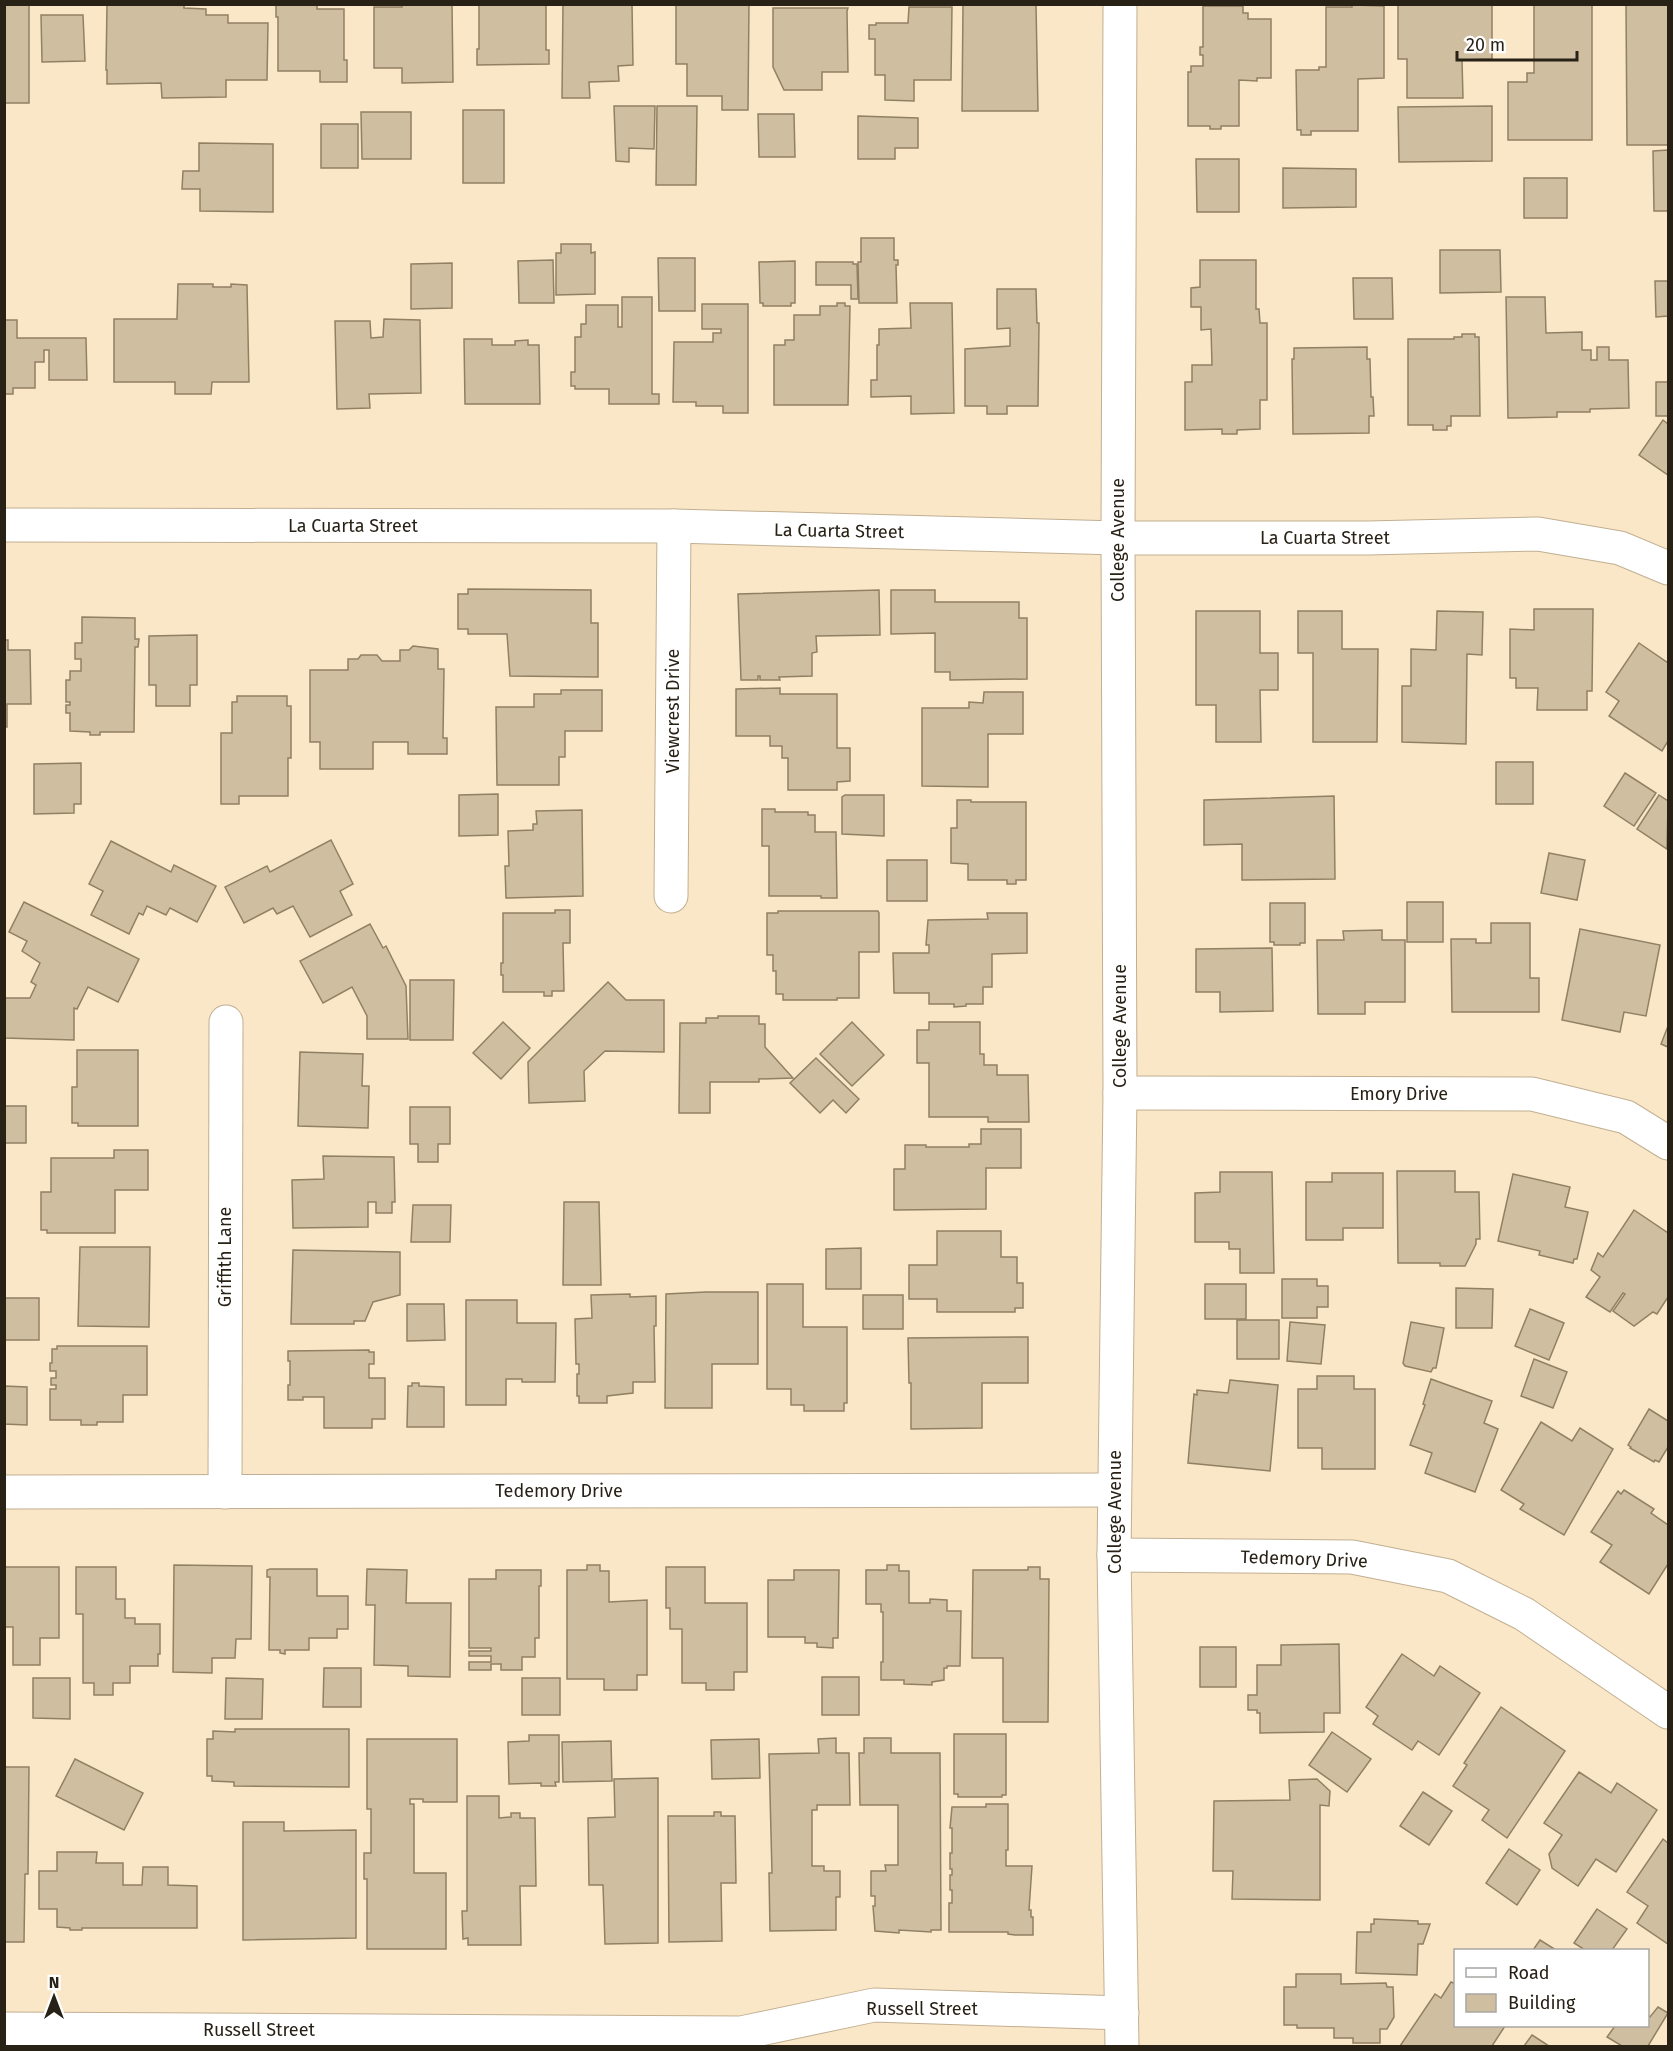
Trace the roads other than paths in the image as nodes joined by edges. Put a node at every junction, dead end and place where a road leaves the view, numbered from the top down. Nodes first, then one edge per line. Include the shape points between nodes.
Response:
1 (1120, 4) edge
2 (4, 525) edge
3 (674, 526) junction
4 (1118, 538) junction
5 (1668, 568) edge
6 (671, 896) dead end
7 (226, 1022) dead end
8 (1120, 1093) junction
9 (1668, 1143) edge
10 (1114, 1490) junction
11 (4, 1492) edge
12 (225, 1492) junction
13 (1114, 1555) junction
14 (1668, 1712) edge
15 (1122, 2013) junction
16 (4, 2029) edge
17 (1122, 2046) edge

1 - 4 street, College Avenue
2 - 3 street, La Cuarta Street
3 - 4 street, La Cuarta Street
3 - 6 street, Viewcrest Drive
4 - 5 street, La Cuarta Street via 1538,534 1620,548
4 - 8 street, College Avenue
7 - 12 street, Griffith Lane
8 - 9 street, Emory Drive via 1532,1094 1626,1117
8 - 10 street, College Avenue
10 - 12 street, Tedemory Drive
10 - 13 street, College Avenue
11 - 12 street, Tedemory Drive
13 - 14 street, Tedemory Drive via 1352,1557 1448,1576 1524,1614
13 - 15 street, College Avenue
15 - 16 street, Russell Street via 874,2006 741,2033
15 - 17 street, College Avenue

